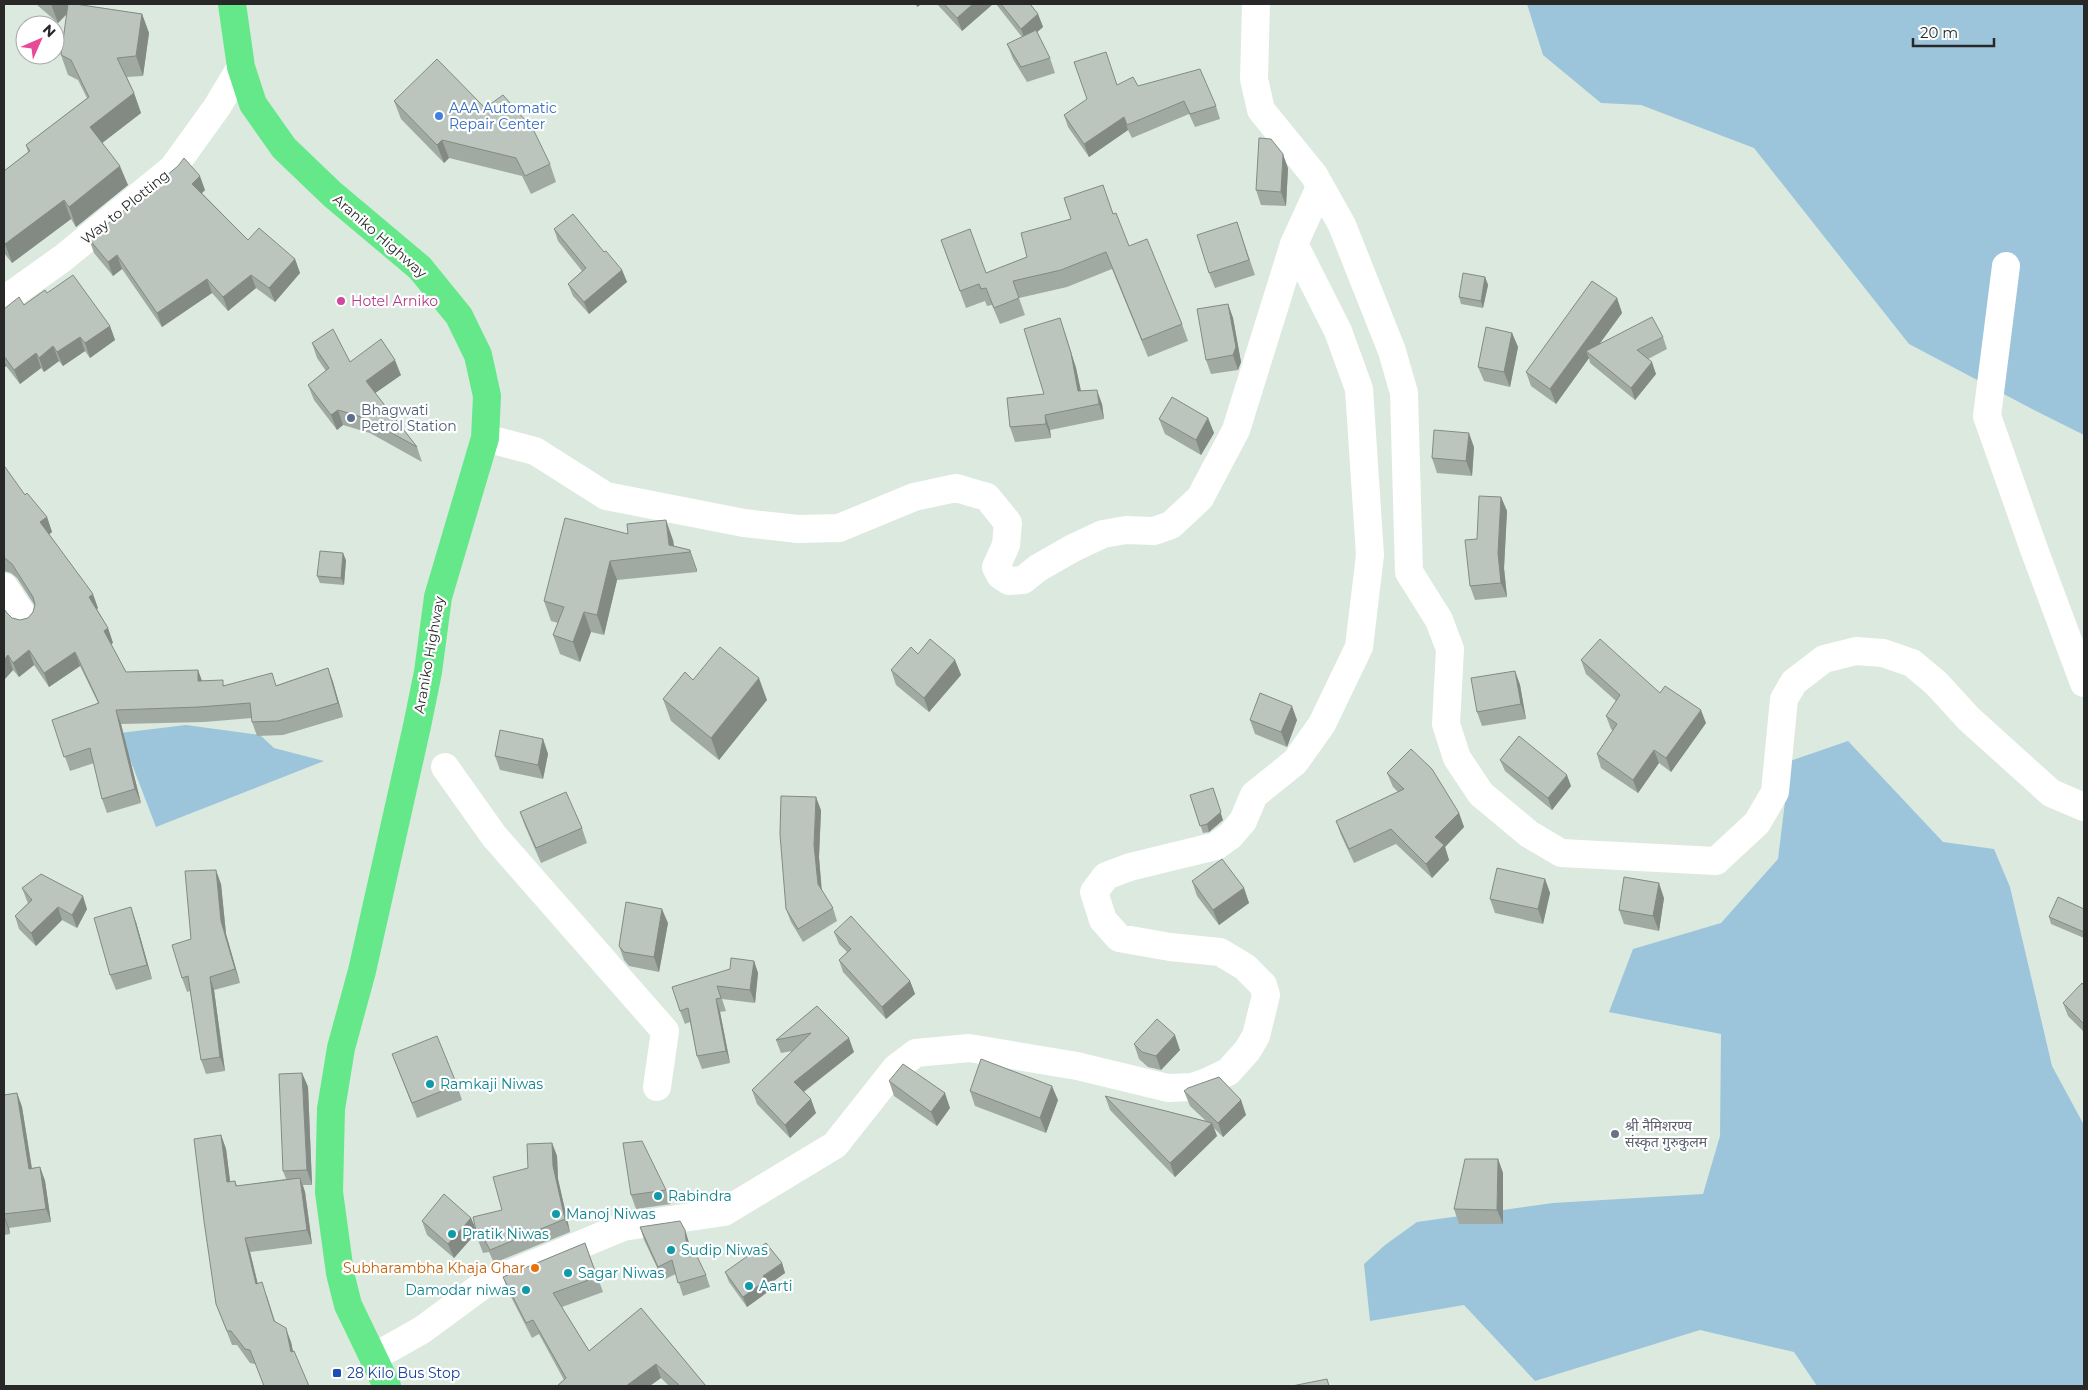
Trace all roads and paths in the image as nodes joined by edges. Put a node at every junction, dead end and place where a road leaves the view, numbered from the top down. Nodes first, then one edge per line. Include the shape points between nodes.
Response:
1 (232, 4) edge
2 (1256, 4) edge
3 (241, 67) junction
4 (1320, 186) junction
5 (1294, 244) junction
6 (2006, 266) dead end
7 (4, 300) edge
8 (486, 438) junction
9 (4, 587) edge
10 (25, 619) edge
11 (2084, 683) edge
12 (445, 767) dead end
13 (2084, 807) edge
14 (657, 1087) dead end
15 (374, 1357) junction
16 (387, 1386) edge

1 - 3 highway, Araniko Highway
2 - 4 street via 1254,79 1261,110
3 - 7 street, Way to Plotting via 173,168 63,258
3 - 8 highway, Araniko Highway via 253,104 284,148 332,194 420,268 459,316 478,355 487,396
4 - 5 street
4 - 13 street via 1342,225 1373,300 1404,393 1409,572 1439,620 1450,649 1446,724 1454,749 1481,794 1529,834 1561,853 1716,861 1757,823 1775,792 1784,698 1794,682 1824,659 1856,651 1883,653 1912,663 1936,682 1969,719 2051,793
5 - 8 street via 1236,430 1200,498 1171,525 1154,531 1126,530 1103,534 1056,558 1023,580 1009,581 1000,575 996,567 1006,545 1008,523 987,497 956,488 914,497 839,528 798,529 744,523 606,496 535,451
5 - 15 street via 1338,331 1359,390 1370,555 1359,647 1322,724 1295,762 1254,795 1243,821 1230,836 1216,846 1106,876 1094,892 1103,920 1119,938 1220,952 1246,967 1262,985 1266,995 1256,1036 1247,1051 1228,1072 1207,1082 1192,1087 1168,1088 1077,1066 969,1048 916,1053 896,1068 835,1145 724,1212 623,1228 483,1285 422,1330
6 - 11 street via 1987,416
8 - 15 highway, Araniko Highway via 438,597 417,726 362,972 341,1048 331,1109 329,1192 340,1273 348,1305
9 - 10 street
12 - 14 street via 494,836 664,1031
15 - 16 highway, Araniko Highway

